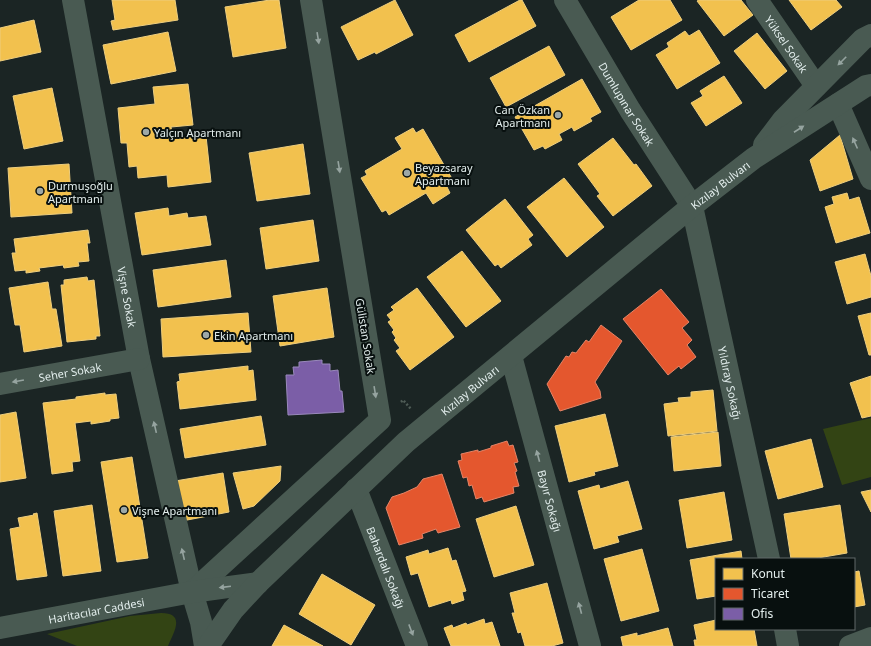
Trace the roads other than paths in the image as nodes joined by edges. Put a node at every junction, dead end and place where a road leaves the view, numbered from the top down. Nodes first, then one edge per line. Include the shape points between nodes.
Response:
1 (73, 0) edge
2 (311, 0) edge
3 (565, 0) edge
4 (757, 0) edge
5 (871, 34) edge
6 (871, 85) edge
7 (816, 86) junction
8 (838, 104) junction
9 (754, 158) junction
10 (871, 179) edge
11 (692, 206) junction
12 (511, 356) junction
13 (139, 359) junction
14 (0, 384) edge
15 (356, 489) junction
16 (769, 558) edge
17 (258, 583) junction
18 (192, 592) junction
19 (233, 610) junction
20 (0, 628) edge
21 (784, 630) edge
22 (871, 638) edge
23 (206, 646) edge
24 (417, 646) edge
25 (590, 646) edge
26 (788, 646) edge
27 (850, 646) edge

1 - 13 street, Vişne Sokak
2 -> 18 street, Gülistan Sokak via 380,420
3 - 11 street, Dumlupınar Sokak via 630,110
4 - 7 street, Yüksel Sokak
5 -> 7 street, Kızılay Bulvarı
6 - 8 street, Kızılay Bulvarı
7 - 9 street, Kızılay Bulvarı via 783,120
9 -> 8 street, Kızılay Bulvarı
10 -> 8 street
9 - 11 street, Kızılay Bulvarı
11 - 12 street, Kızılay Bulvarı
11 - 16 street, Yıldıray Sokağı
12 - 15 street, Kızılay Bulvarı via 406,442
25 -> 12 street, Bayır Sokağı
13 -> 14 street, Seher Sokak
18 -> 13 street, Vişne Sokak
15 - 17 street, Kızılay Bulvarı
15 -> 24 street, Bahardalı Sokağı
17 -> 18 street, Haritacılar Caddesi
17 - 19 street, Kızılay Bulvarı
18 - 19 street
18 - 20 street, Haritacılar Caddesi
18 - 23 street, Vişne Sokak
19 - 23 street, Kızılay Bulvarı
21 - 26 street
22 - 27 street

